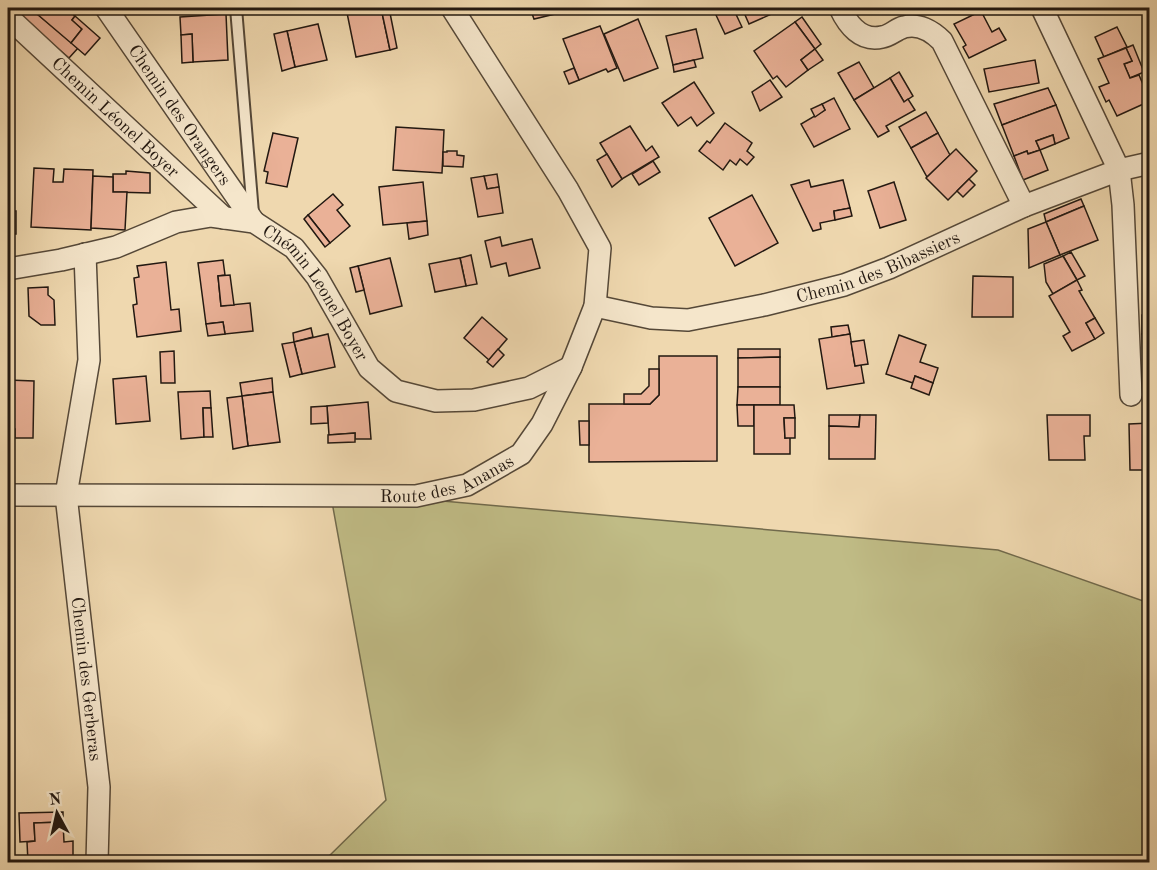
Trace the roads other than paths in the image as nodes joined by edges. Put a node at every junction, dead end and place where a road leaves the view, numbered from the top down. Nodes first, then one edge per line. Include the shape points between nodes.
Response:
1 (106, 8) edge
2 (236, 8) edge
3 (452, 8) edge
4 (840, 8) edge
5 (1042, 8) edge
6 (8, 17) edge
7 (1149, 163) edge
8 (1119, 170) junction
9 (1024, 206) junction
10 (224, 218) junction
11 (254, 222) junction
12 (85, 254) junction
13 (8, 269) edge
14 (595, 306) junction
15 (571, 367) junction
16 (1131, 395) dead end
17 (8, 495) edge
18 (66, 495) junction
19 (97, 862) edge

1 - 11 street, Chemin des Orangers
2 - 11 lane
3 - 14 street, Route des Ananas via 568,190 600,248
4 - 9 street via 850,26 870,38 913,26 924,28 942,41
5 - 8 street
6 - 10 street, Chemin Léonel Boyer
7 - 8 street, Chemin des Bibassiers
8 - 9 street, Chemin des Bibassiers
8 - 16 street
9 - 14 street, Chemin des Bibassiers via 889,268 843,285 764,305 688,320 651,318
10 - 11 street, Chémin Leonel Boyer
10 - 12 street, Chémin Leonel Boyer via 211,216 176,222 116,247
11 - 15 street, Chémin Leonel Boyer via 294,248 317,276 369,368 396,391 436,401 474,399 529,388
12 - 13 street, Chémin Leonel Boyer
12 - 18 street via 89,360
14 - 15 street, Route des Ananas
15 - 18 street, Route des Ananas via 522,454 467,485 416,496
17 - 18 street, Route des Ananas
18 - 19 street, Chemin des Gerberas via 99,787

